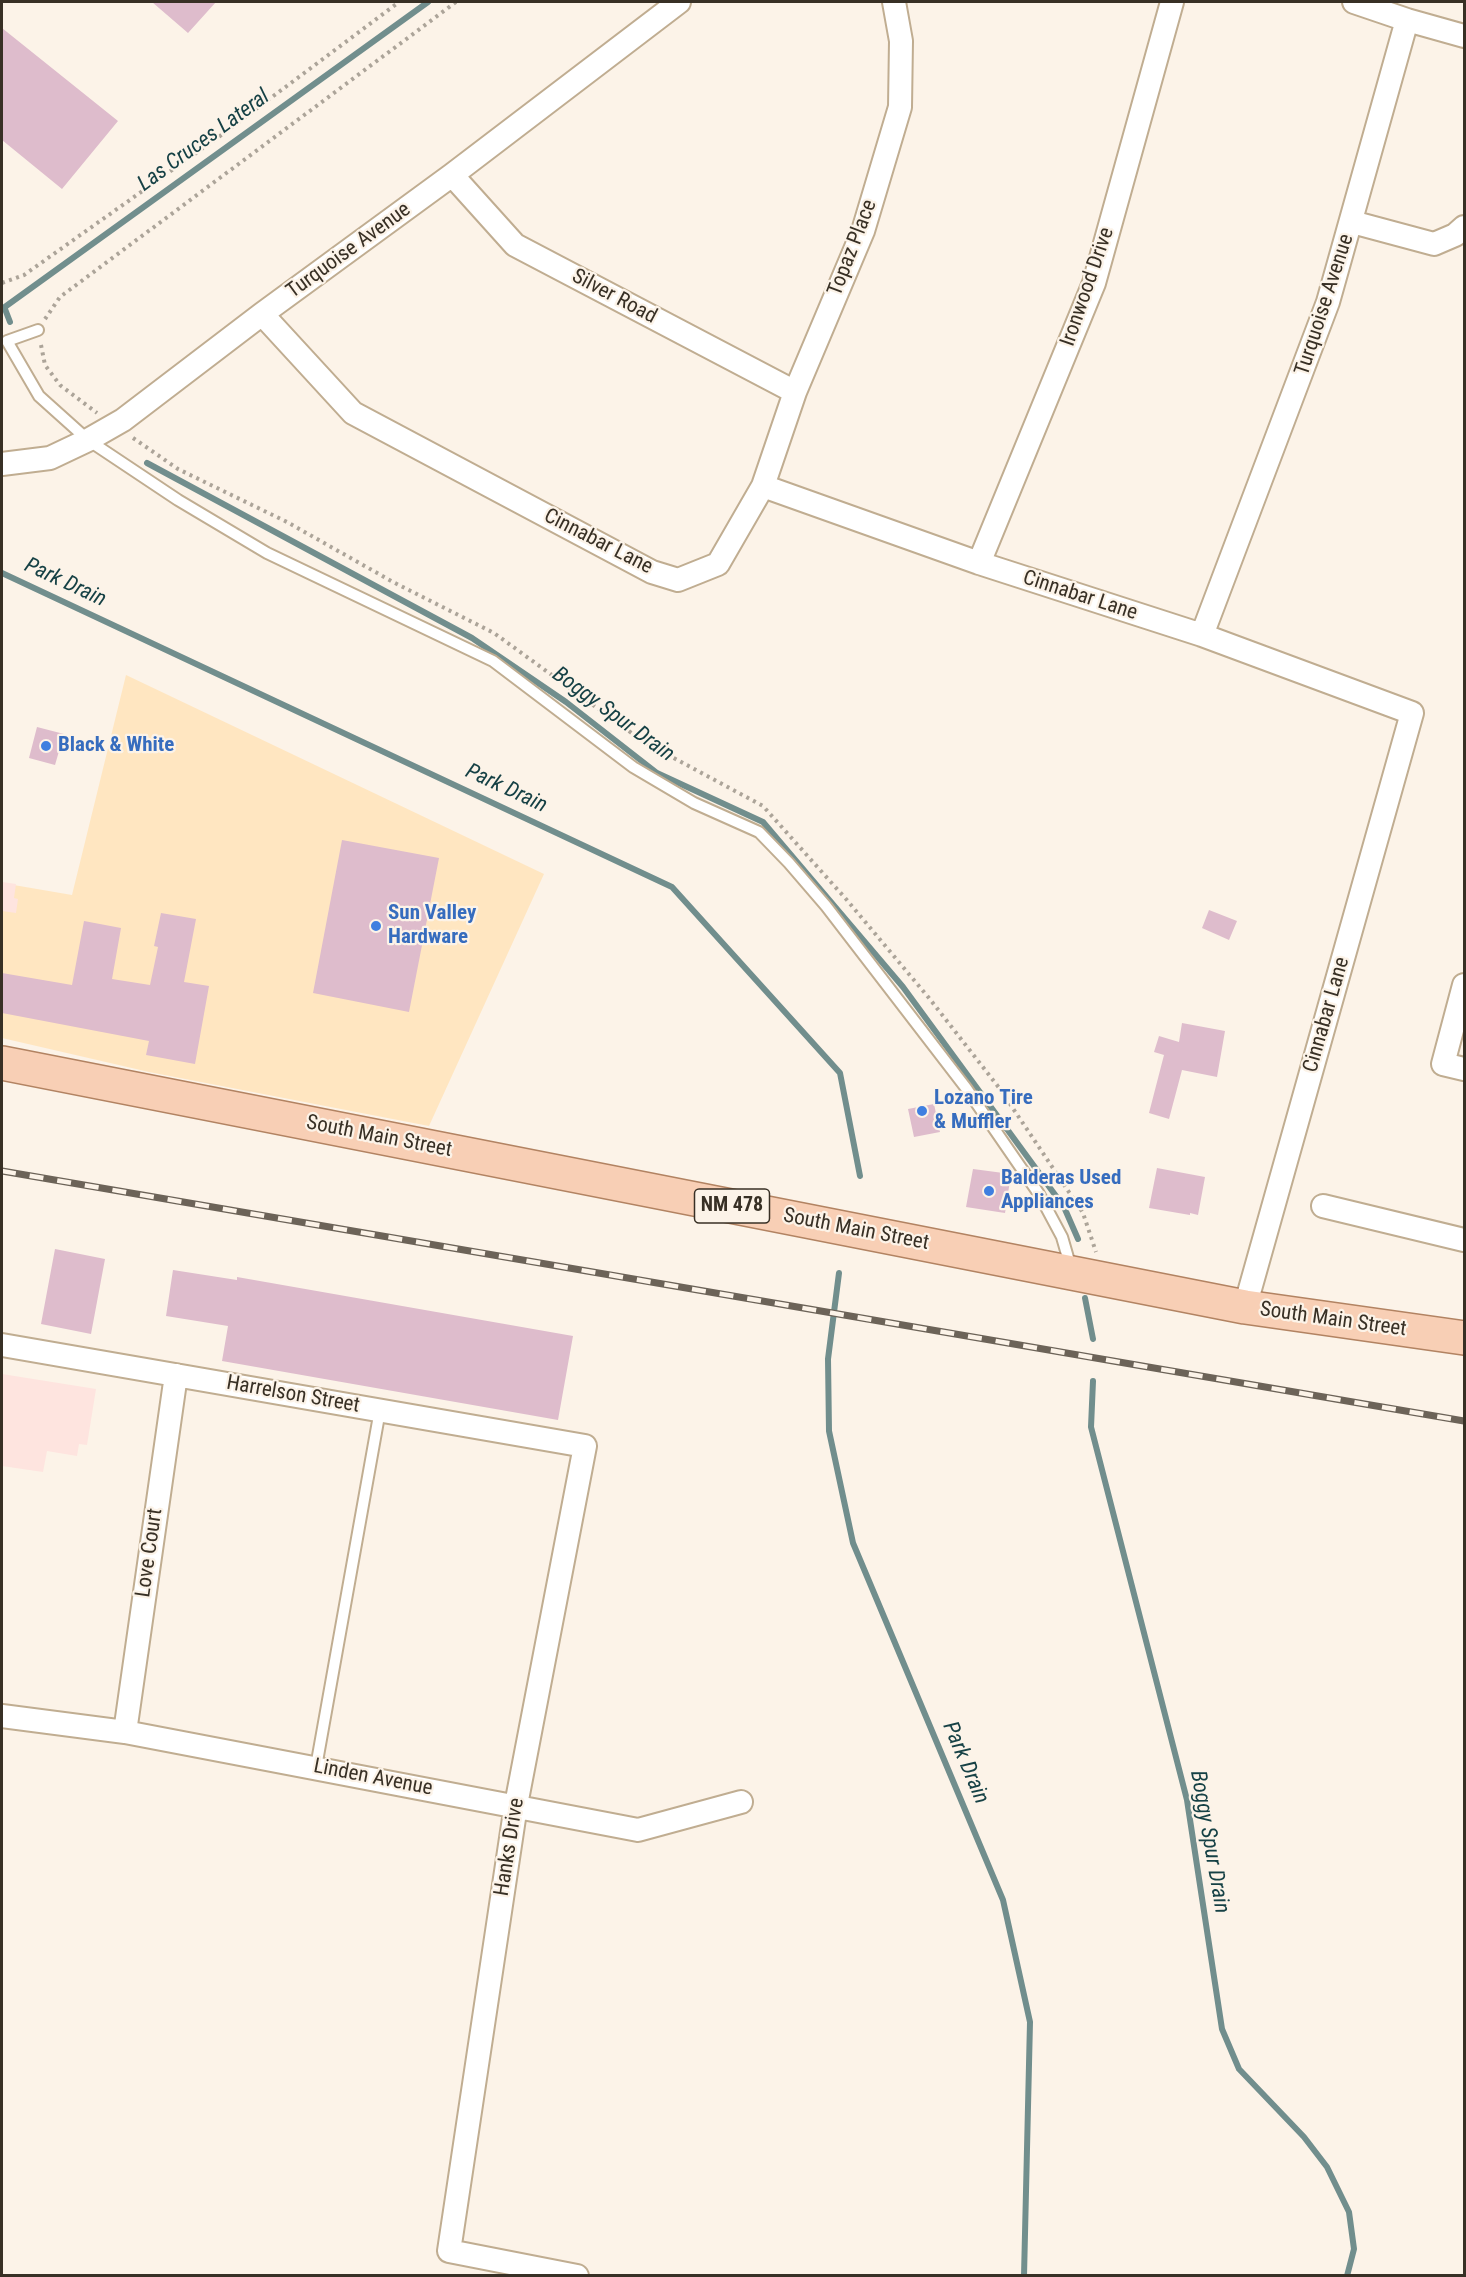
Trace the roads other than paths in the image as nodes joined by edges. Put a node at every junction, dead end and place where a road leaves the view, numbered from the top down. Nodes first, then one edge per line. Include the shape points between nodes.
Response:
1 (679, 2) edge
2 (894, 2) edge
3 (1172, 2) edge
4 (1354, 2) edge
5 (1407, 20) junction
6 (1464, 36) edge
7 (452, 175) junction
8 (1352, 222) junction
9 (1464, 227) edge
10 (262, 314) junction
11 (38, 330) road end
12 (795, 392) junction
13 (88, 440) junction
14 (2, 464) edge
15 (763, 486) junction
16 (979, 563) junction
17 (1202, 635) junction
18 (1464, 985) edge
19 (2, 1063) edge
20 (1464, 1069) edge
21 (1323, 1206) dead end
22 (1464, 1240) edge
23 (1072, 1272) junction
24 (1245, 1307) junction
25 (1464, 1338) edge
26 (2, 1345) edge
27 (176, 1375) junction
28 (380, 1410) junction
29 (585, 1446) joint
30 (2, 1716) edge
31 (124, 1732) junction
32 (316, 1767) junction
33 (741, 1802) dead end
34 (516, 1805) junction
35 (577, 2276) edge

1 - 7 street, Turquoise Avenue
2 - 12 street, Topaz Place via 901,41 900,107 863,231
3 - 16 street, Ironwood Drive via 1094,284
4 - 5 street
5 - 6 street
5 - 8 street, Turquoise Avenue
7 - 10 street, Turquoise Avenue
7 - 12 street, Silver Road via 515,244
8 - 9 street via 1434,244
8 - 17 street, Turquoise Avenue via 1306,363
10 - 13 street, Turquoise Avenue via 115,425
10 - 15 street, Cinnabar Lane via 353,413 652,572 678,580 718,564
11 - 13 lane via 7,341 39,396
12 - 15 street, Topaz Place
13 - 14 street, Turquoise Avenue via 50,458
13 - 23 lane via 267,553 494,661 633,767 694,802 759,832 826,906 966,1088 1039,1194 1062,1236
15 - 16 street, Cinnabar Lane
16 - 17 street, Cinnabar Lane
17 - 24 street, Cinnabar Lane via 1412,713
18 - 20 street via 1443,1064
19 - 23 main road, South Main Street / NM 478
21 - 22 street
23 - 24 main road, South Main Street / NM 478
24 - 25 main road, South Main Street / NM 478
26 - 27 street, Harrelson Street
27 - 28 street, Harrelson Street
27 - 31 street, Love Court
28 - 29 street, Harrelson Street
28 - 32 lane
29 - 34 street, Hanks Drive
30 - 31 street, Linden Avenue
31 - 32 street, Linden Avenue
32 - 34 street, Linden Avenue
33 - 34 street, Linden Avenue via 638,1830
34 - 35 street, Hanks Drive via 449,2251

